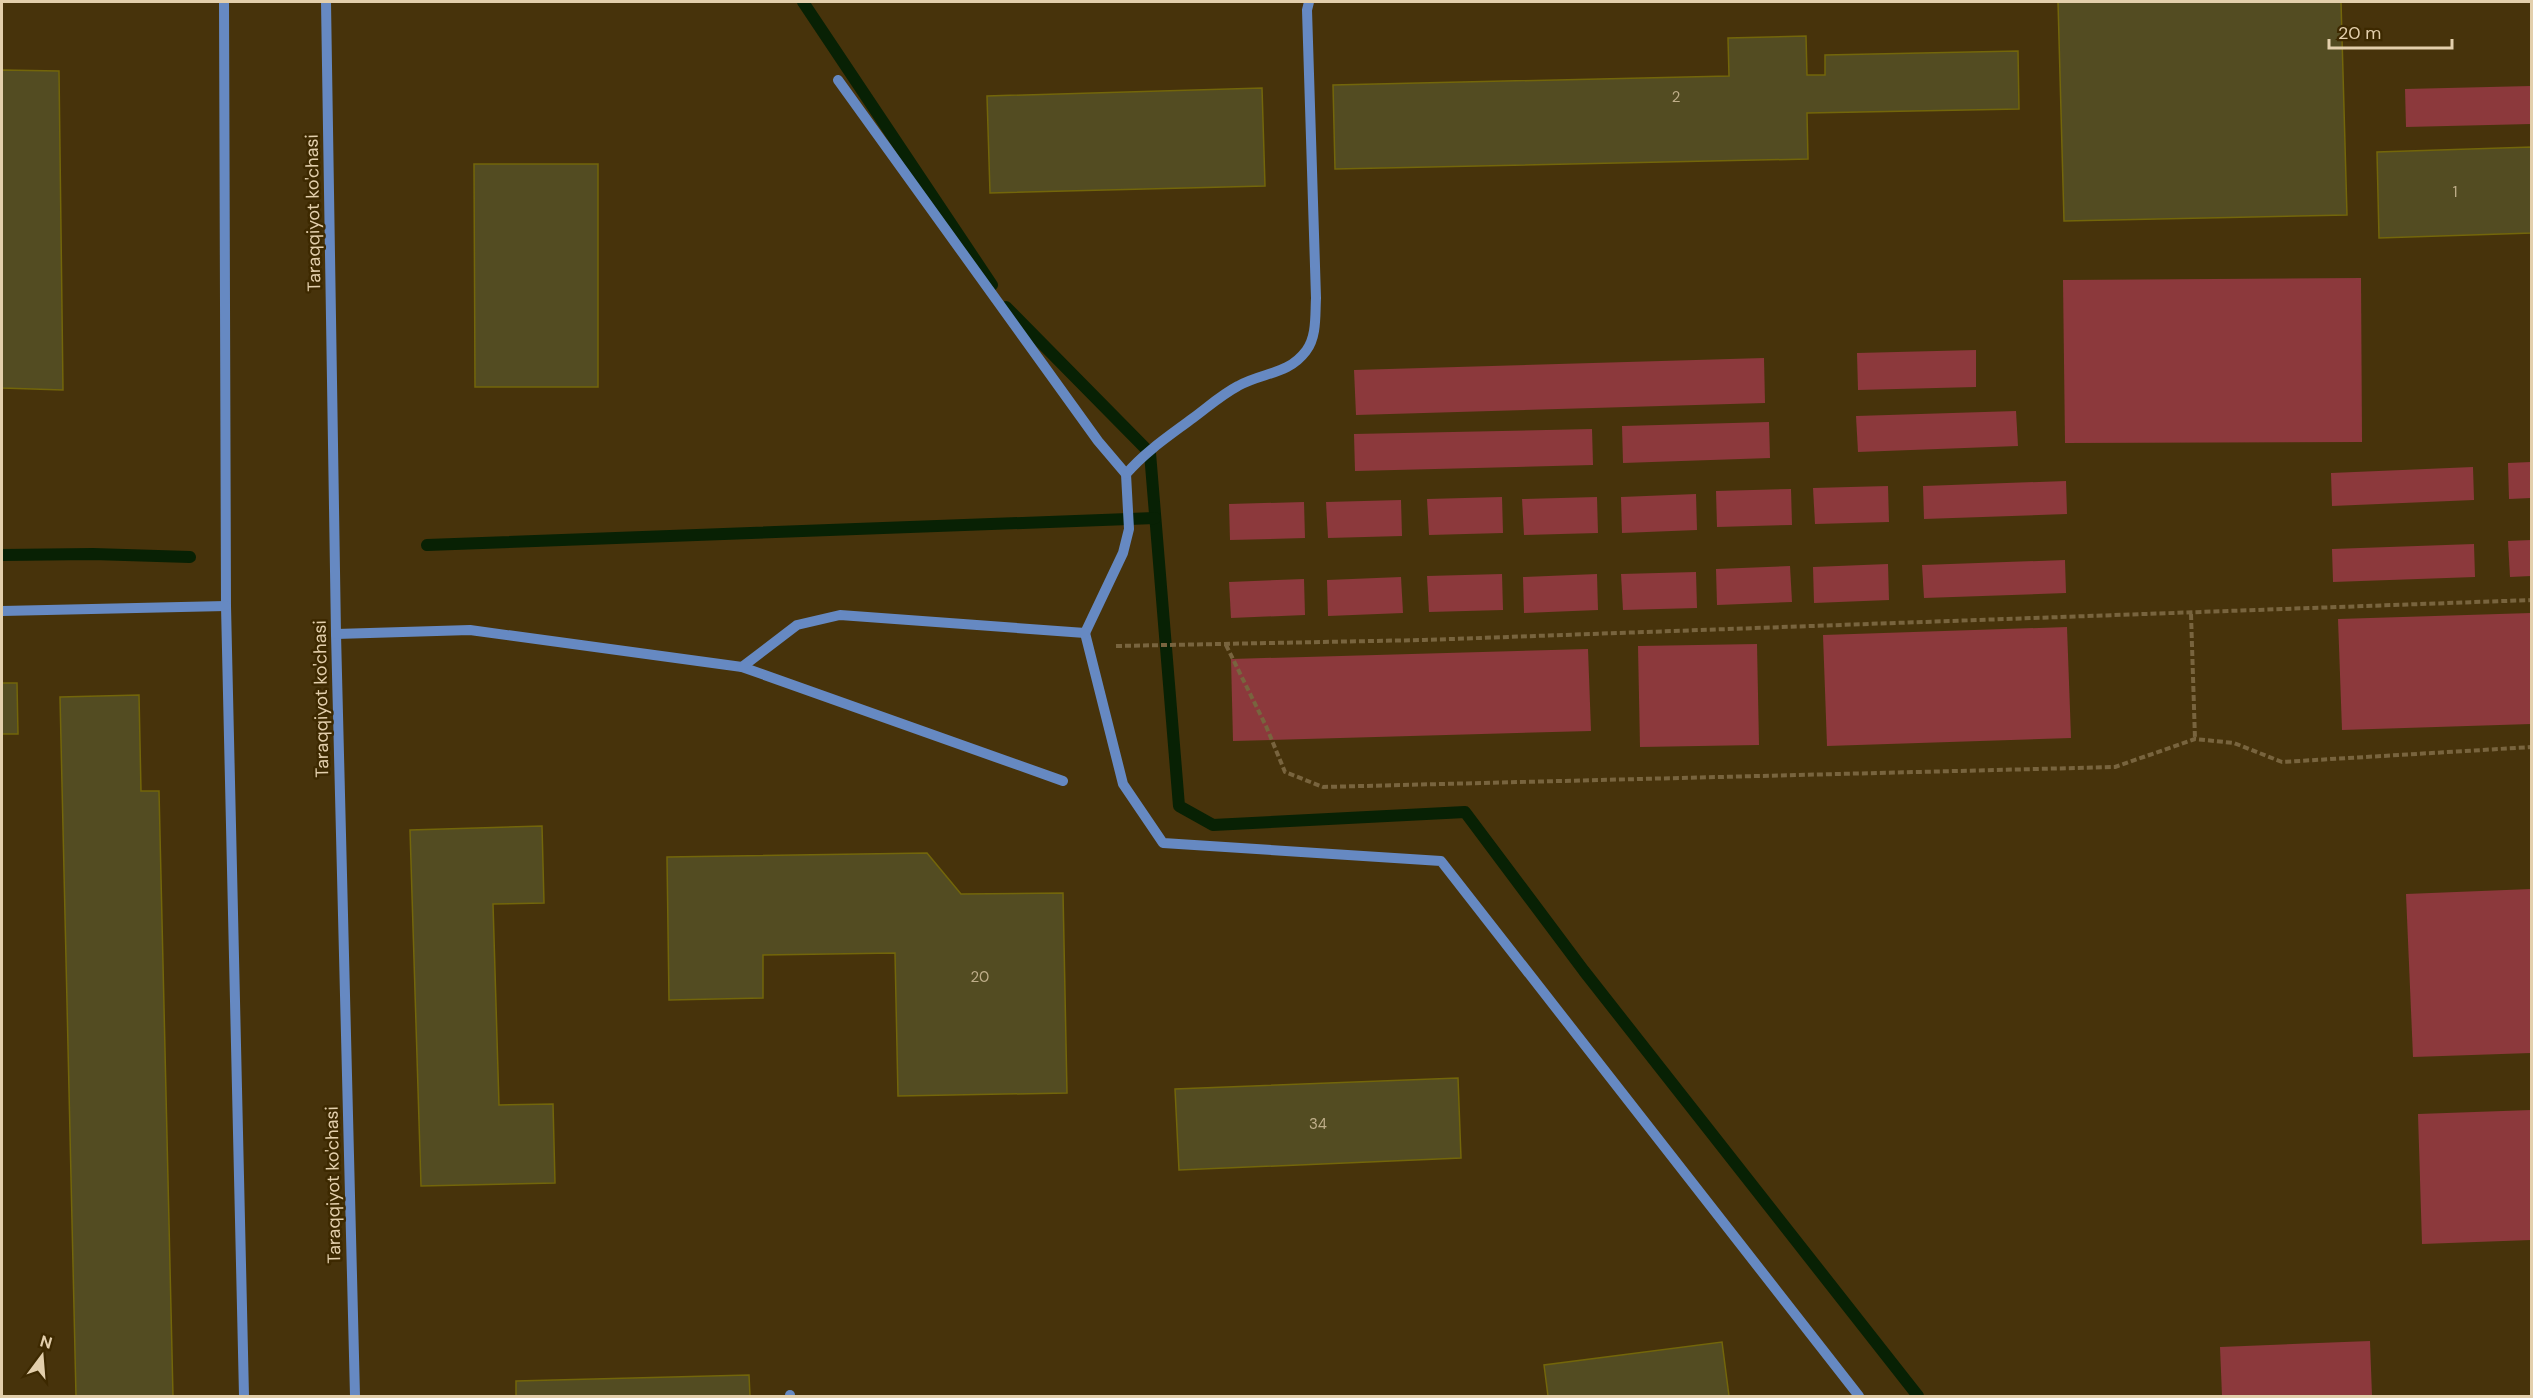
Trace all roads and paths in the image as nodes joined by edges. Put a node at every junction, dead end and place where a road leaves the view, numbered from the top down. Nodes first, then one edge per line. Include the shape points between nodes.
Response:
1 (224, 2) edge
2 (326, 2) edge
3 (1310, 2) edge
4 (838, 80) dead end
5 (1126, 474) junction
6 (2532, 600) edge
7 (226, 606) junction
8 (2, 611) edge
9 (2191, 614) junction
10 (1085, 633) junction
11 (336, 634) junction
12 (1133, 645) dead end
13 (1226, 645) junction
14 (742, 667) junction
15 (2195, 739) junction
16 (2532, 747) edge
17 (1064, 781) dead end
18 (244, 1396) edge
19 (355, 1396) edge
20 (1859, 1396) edge

1 - 7 street
2 - 11 street, Taraqqiyot ko'chasi
3 - 5 street via 1307,10 1316,298 1314,331 1308,350 1292,367 1239,385 1212,401 1160,441
4 - 5 street via 1098,441
5 - 10 street via 1129,529 1123,553
6 - 9 path
7 - 8 street
7 - 18 street
9 - 13 path
9 - 15 path
10 - 14 street via 840,615 797,625
10 - 20 street via 1123,784 1163,843 1441,861
11 - 14 street via 470,630
11 - 19 street, Taraqqiyot ko'chasi
12 - 13 path
13 - 15 path via 1285,772 1323,786 2115,767
14 - 17 street
15 - 16 path via 2234,743 2283,762

